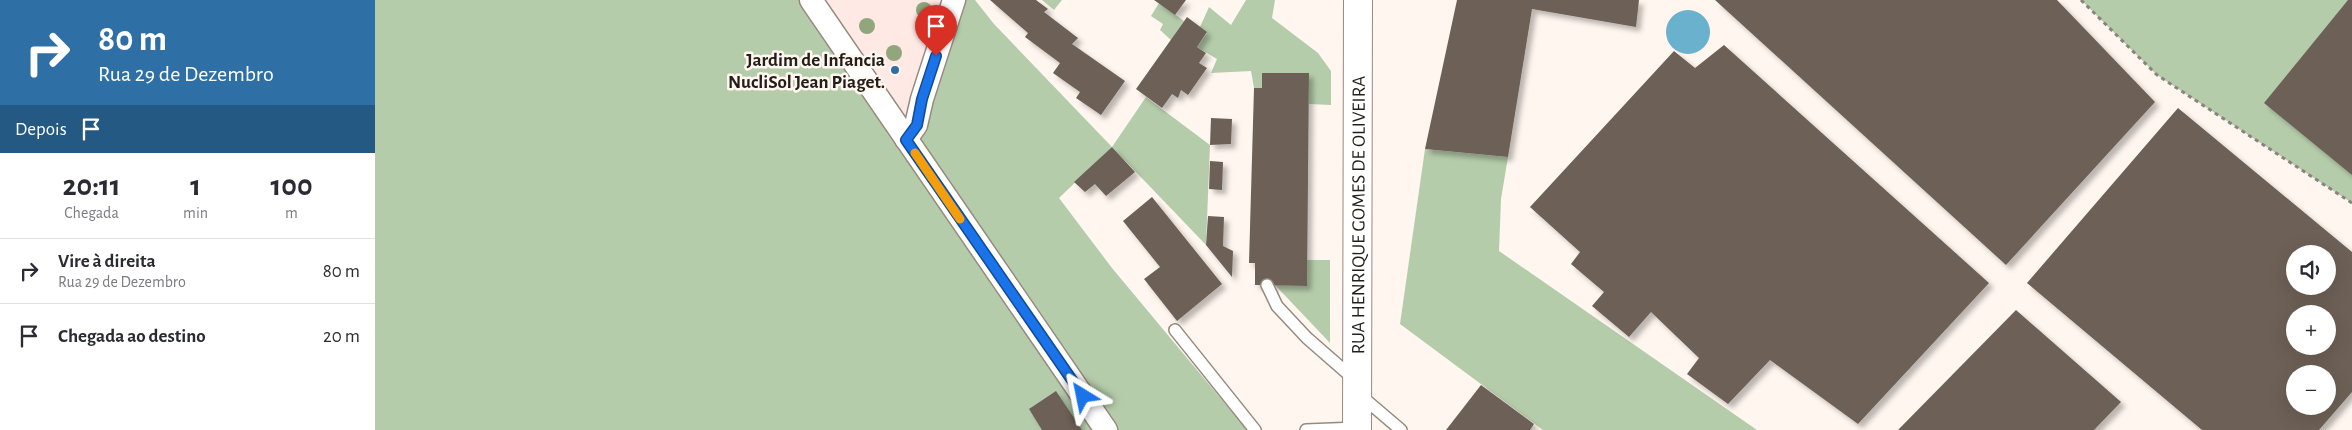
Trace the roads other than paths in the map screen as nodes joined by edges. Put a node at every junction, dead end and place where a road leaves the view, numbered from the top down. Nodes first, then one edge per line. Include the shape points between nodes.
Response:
1 (811, 0) edge
2 (954, 0) edge
3 (1358, 0) edge
4 (906, 140) junction
5 (1267, 285) dead end
6 (1175, 330) dead end
7 (1357, 387) junction
8 (1357, 429) edge
9 (1106, 430) edge
10 (1255, 430) edge
11 (1306, 430) edge
12 (1401, 430) edge

1 - 4 street
2 - 4 street via 922,99 917,125
3 - 7 street, RUA HENRIQUE GOMES DE OLIVEIRA
4 - 9 street
5 - 7 lane via 1277,306
6 - 10 lane
7 - 8 street, RUA HENRIQUE GOMES DE OLIVEIRA
7 - 12 lane
8 - 11 lane

